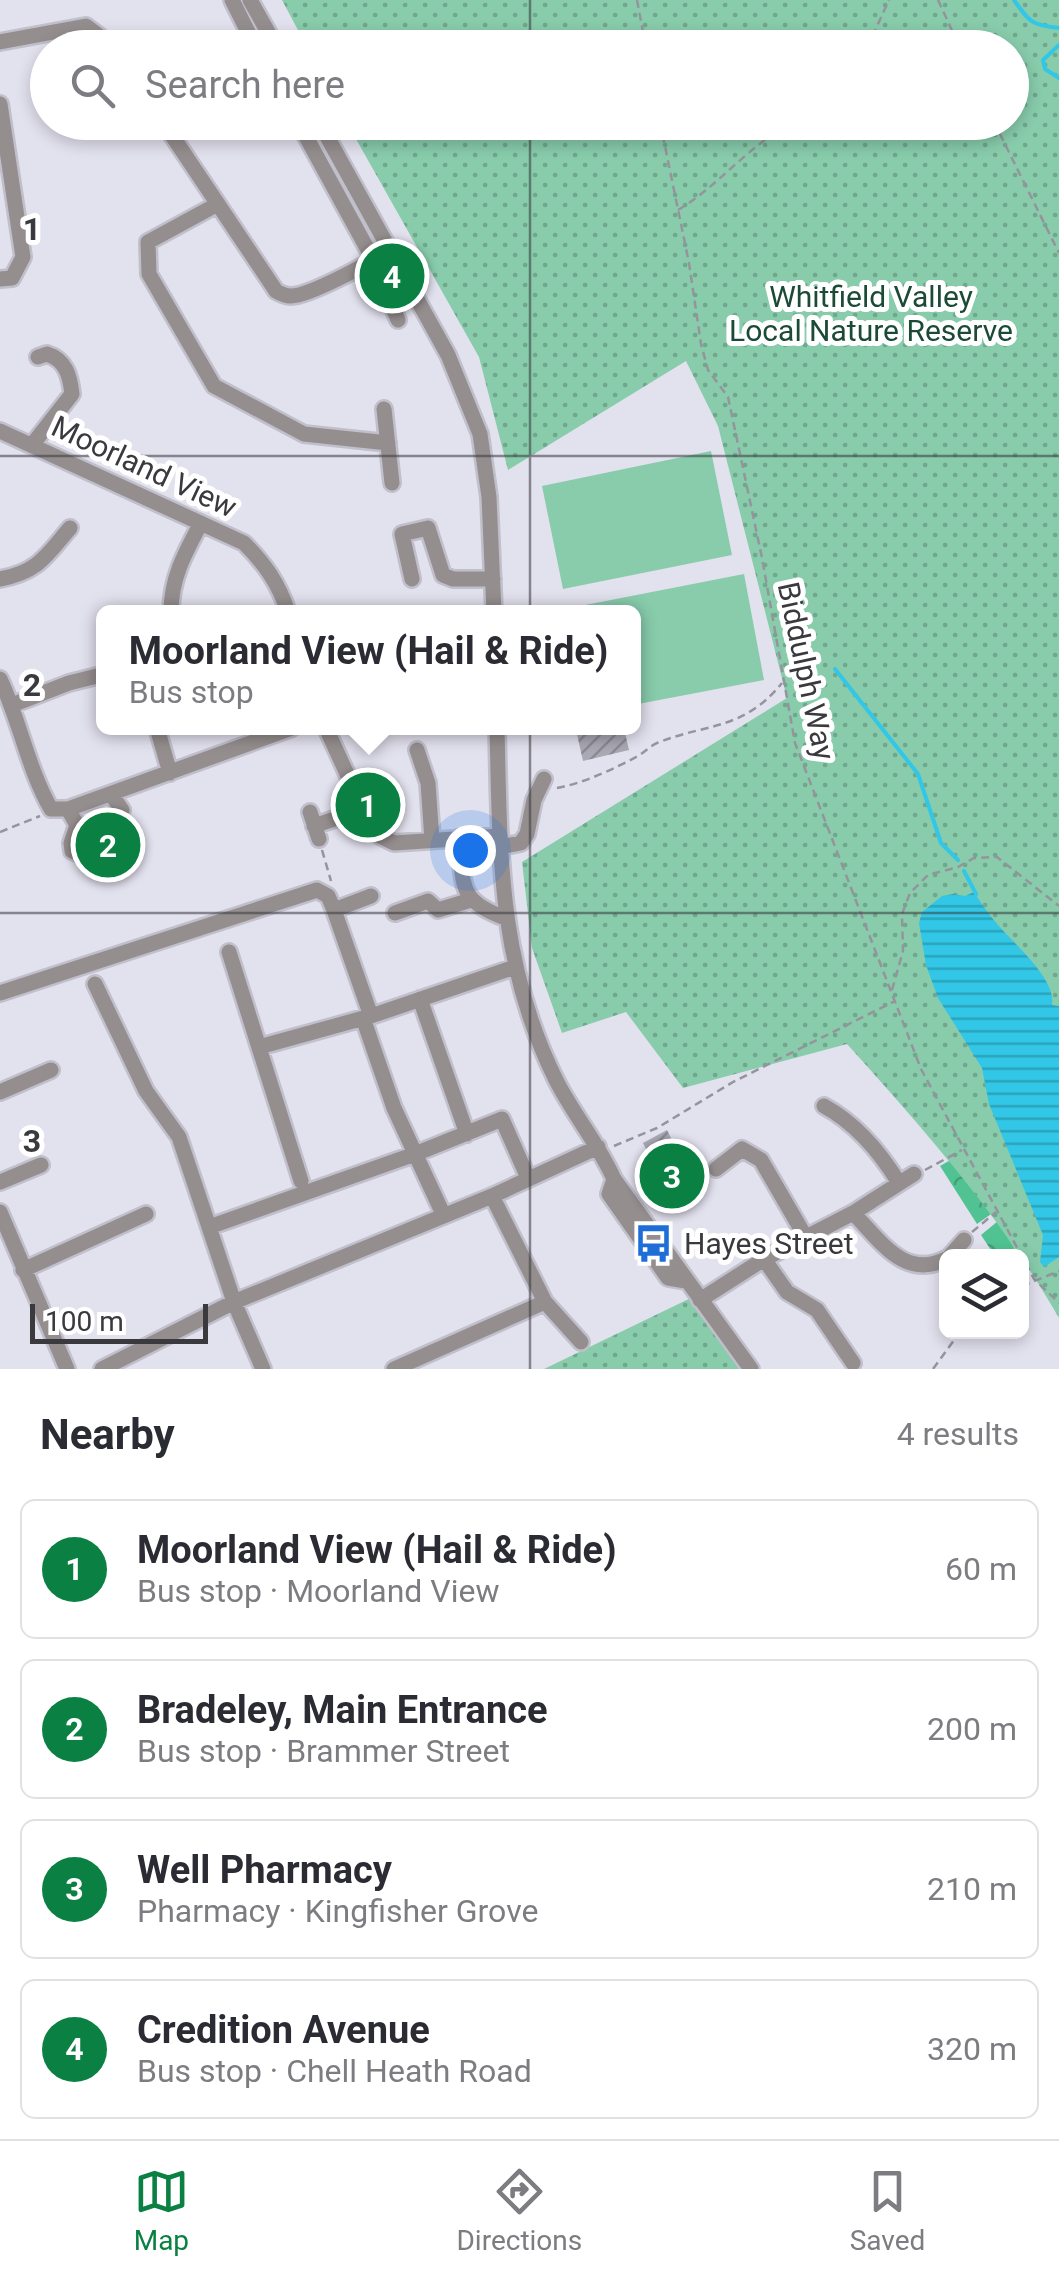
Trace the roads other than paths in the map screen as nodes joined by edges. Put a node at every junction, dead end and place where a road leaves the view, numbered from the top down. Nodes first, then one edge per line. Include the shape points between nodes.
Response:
1 (232, 0) edge
2 (250, 0) edge
3 (64, 30) edge
4 (91, 30) edge
5 (247, 30) edge
6 (267, 30) edge
7 (30, 36) edge
8 (0, 42) edge
9 (0, 104) edge
10 (174, 140) edge
11 (308, 140) edge
12 (329, 140) edge
13 (216, 205) junction
14 (390, 250) junction
15 (374, 260) junction
16 (0, 279) edge
17 (398, 320) dead end
18 (38, 357) dead end
19 (384, 409) dead end
20 (0, 430) edge
21 (388, 443) junction
22 (32, 445) junction
23 (392, 483) dead end
24 (201, 524) junction
25 (70, 528) dead end
26 (0, 579) edge
27 (412, 579) dead end
28 (493, 579) junction
29 (171, 605) edge
30 (286, 605) edge
31 (494, 605) edge
32 (96, 676) edge
33 (0, 678) edge
34 (12, 705) junction
35 (159, 735) edge
36 (273, 735) edge
37 (329, 735) edge
38 (497, 735) edge
39 (417, 750) dead end
40 (170, 773) junction
41 (542, 783) road end
42 (111, 794) junction
43 (58, 810) junction
44 (364, 810) junction
45 (314, 826) road end
46 (458, 838) junction
47 (432, 840) junction
48 (500, 842) junction
49 (371, 896) dead end
50 (471, 900) junction
51 (337, 903) junction
52 (394, 912) dead end
53 (505, 918) junction
54 (229, 952) dead end
55 (515, 967) junction
56 (95, 984) dead end
57 (0, 994) edge
58 (420, 999) junction
59 (367, 1017) junction
60 (260, 1047) junction
61 (51, 1070) dead end
62 (0, 1092) edge
63 (824, 1106) dead end
64 (468, 1134) junction
65 (599, 1150) junction
66 (415, 1154) junction
67 (41, 1165) dead end
68 (716, 1169) dead end
69 (914, 1174) road end
70 (528, 1178) junction
71 (301, 1181) dead end
72 (0, 1182) edge
73 (899, 1184) junction
74 (492, 1196) junction
75 (0, 1212) edge
76 (146, 1213) dead end
77 (854, 1213) junction
78 (444, 1216) junction
79 (208, 1228) junction
80 (805, 1236) junction
81 (964, 1240) road end
82 (956, 1249) edge
83 (764, 1259) junction
84 (939, 1262) edge
85 (23, 1270) junction
86 (700, 1300) junction
87 (234, 1302) junction
88 (546, 1302) junction
89 (581, 1342) dead end
90 (853, 1363) dead end
91 (67, 1369) edge
92 (102, 1369) edge
93 (263, 1369) edge
94 (394, 1369) edge
95 (751, 1369) edge

1 - 5 street
2 - 6 street
3 - 4 street
7 - 8 street
9 - 16 street via 23,257 12,278
10 - 13 street
11 - 15 street
12 - 14 street
13 - 15 street via 276,291 288,297
13 - 21 street via 148,242 149,274 214,386 304,434
14 - 15 street
14 - 28 street via 448,355 480,434
15 - 17 street
18 - 22 street via 58,358 72,394
19 - 21 street
20 - 22 street, Moorland View
21 - 23 street
22 - 24 street, Moorland View
24 - 29 street via 180,560
24 - 30 street, Moorland View via 244,543 263,562
25 - 26 street via 39,565
27 - 28 street via 402,534 428,528 443,575
28 - 31 street
32 - 34 street
33 - 34 street
34 - 43 street via 40,791
35 - 40 street
36 - 40 street
37 - 44 street
38 - 48 street
39 - 47 street via 428,783
40 - 42 street
41 - 48 street via 521,843
42 - 43 street
42 - 43 street via 122,810 100,856 92,859 72,851 77,824
44 - 45 street
44 - 47 street via 380,836 394,843
46 - 47 street
46 - 48 street
46 - 50 street
48 - 53 street
49 - 51 street
50 - 52 street via 438,910 428,901
50 - 53 street
51 - 57 street via 317,890
51 - 59 street
53 - 55 street
54 - 60 street
55 - 58 street
55 - 65 street via 557,1082
56 - 79 street via 146,1091 179,1138
58 - 59 street
58 - 64 street
59 - 60 street
59 - 66 street
60 - 71 street
61 - 62 street via 26,1075
63 - 73 street via 846,1118
64 - 66 street
64 - 70 street via 502,1119
65 - 70 street
65 - 86 street
66 - 78 street
66 - 79 street
67 - 72 street
68 - 80 street via 742,1149 761,1160
69 - 73 street
70 - 74 street
73 - 77 street
74 - 78 street
74 - 88 street
75 - 85 street
76 - 85 street
77 - 80 street
77 - 84 street via 907,1264
78 - 87 street
79 - 87 street
80 - 83 street
81 - 82 street
83 - 86 street
83 - 90 street via 786,1292 817,1310
85 - 91 street
86 - 95 street
87 - 92 street
87 - 93 street
88 - 89 street
88 - 94 street

